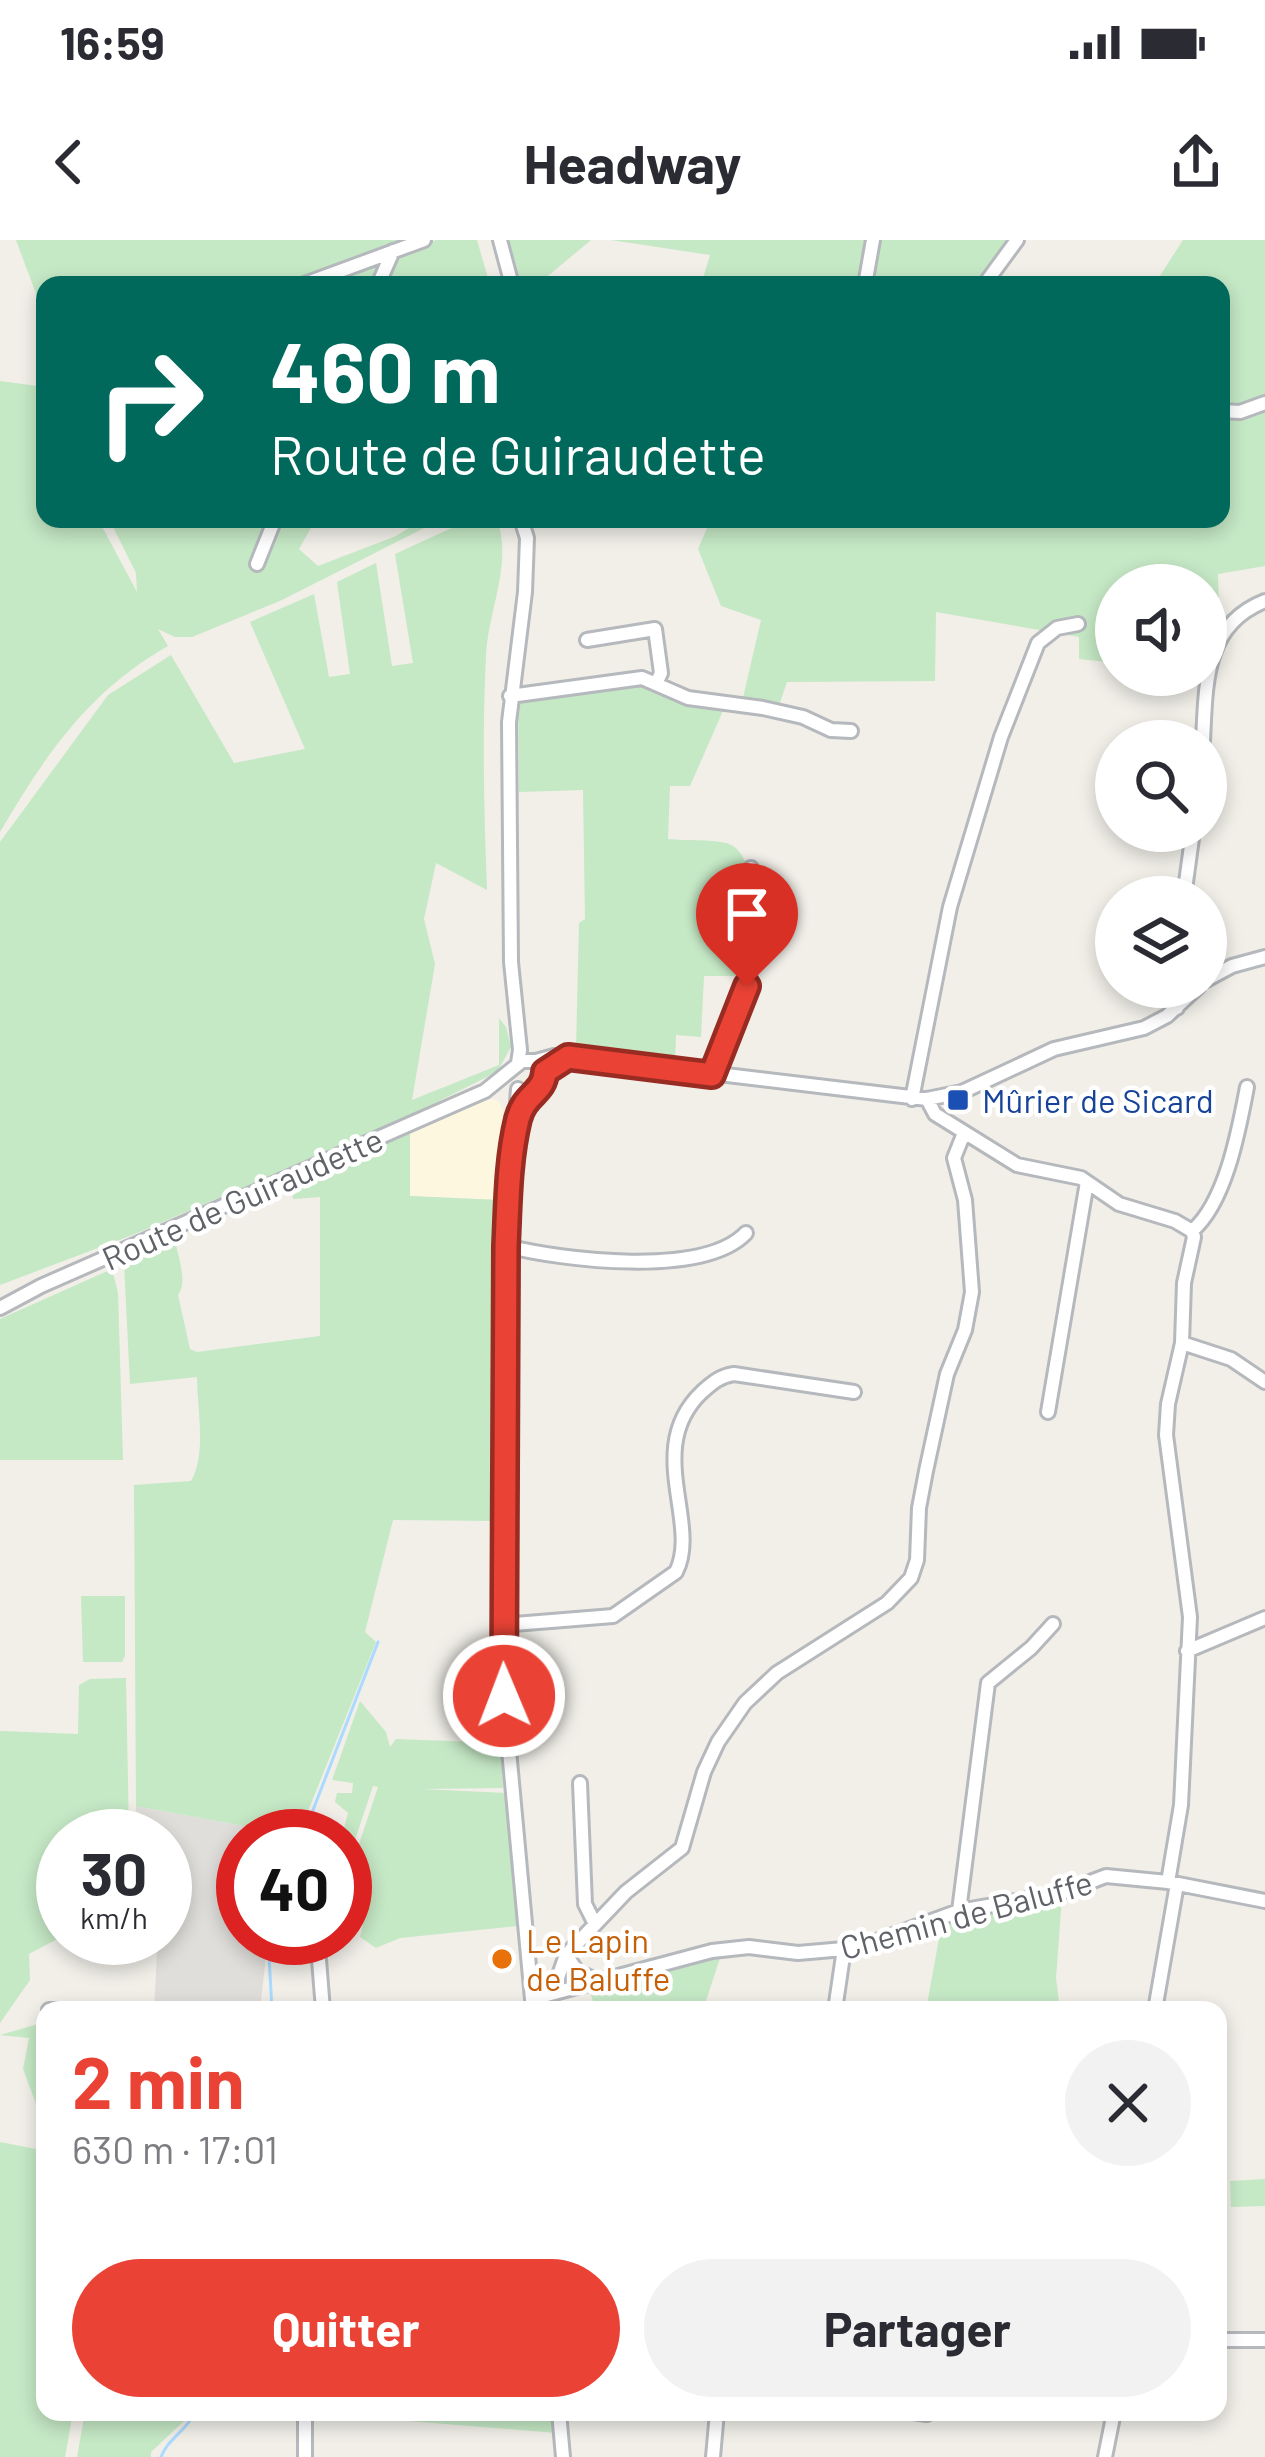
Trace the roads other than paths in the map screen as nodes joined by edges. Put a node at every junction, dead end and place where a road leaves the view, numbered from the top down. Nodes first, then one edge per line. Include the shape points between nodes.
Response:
1 (424, 240) edge
2 (500, 240) edge
3 (873, 240) edge
4 (1017, 240) edge
5 (393, 251) junction
6 (326, 276) edge
7 (382, 276) edge
8 (510, 276) edge
9 (867, 276) edge
10 (991, 276) edge
11 (1265, 403) edge
12 (1230, 411) edge
13 (271, 528) edge
14 (522, 528) edge
15 (256, 564) dead end
16 (1265, 601) edge
17 (1078, 624) dead end
18 (587, 640) dead end
19 (656, 684) junction
20 (509, 696) junction
21 (1205, 720) edge
22 (850, 731) dead end
23 (751, 868) dead end
24 (1265, 956) edge
25 (1227, 969) edge
26 (1175, 1008) edge
27 (518, 1033) junction
28 (538, 1064) junction
29 (516, 1066) junction
30 (712, 1075) junction
31 (1247, 1087) dead end
32 (522, 1090) junction
33 (485, 1091) junction
34 (927, 1099) junction
35 (911, 1100) junction
36 (964, 1133) junction
37 (1087, 1182) junction
38 (1192, 1231) junction
39 (746, 1233) dead end
40 (506, 1246) junction
41 (0, 1308) edge
42 (1183, 1342) junction
43 (1265, 1382) edge
44 (854, 1392) dead end
45 (1048, 1412) dead end
46 (1265, 1618) edge
47 (1053, 1624) dead end
48 (503, 1625) junction
49 (1187, 1651) junction
50 (580, 1783) dead end
51 (1173, 1883) junction
52 (1265, 1901) edge
53 (958, 1911) junction
54 (595, 1924) junction
55 (844, 1948) junction
56 (566, 1955) junction
57 (319, 1965) edge
58 (598, 1982) junction
59 (553, 1992) junction
60 (322, 2001) edge
61 (529, 2001) edge
62 (538, 2001) edge
63 (836, 2001) edge
64 (1156, 2001) edge
65 (1227, 2340) edge
66 (1265, 2340) edge
67 (305, 2421) edge
68 (560, 2421) edge
69 (716, 2421) edge
70 (1112, 2421) edge
71 (305, 2457) edge
72 (563, 2457) edge
73 (713, 2457) edge
74 (1105, 2457) edge

1 - 5 street
2 - 8 street
3 - 9 street
4 - 10 street
5 - 6 street
5 - 7 street
11 - 12 street
13 - 15 street
14 - 20 street via 525,592
16 - 21 street via 1222,631
17 - 35 street via 1038,643 1001,737 950,907
18 - 19 street via 656,629
19 - 20 street via 642,678
19 - 22 street via 688,698
20 - 27 street
23 - 30 street via 749,979
24 - 25 street
26 - 34 street via 1144,1028 1067,1045
27 - 28 street
27 - 29 street
28 - 29 street
28 - 30 street via 568,1057
28 - 32 street via 543,1085
29 - 32 street
29 - 33 street, Route de Guiraudette
30 - 35 street
31 - 38 street via 1228,1165
32 - 33 street, Route de Guiraudette
32 - 40 street
33 - 41 street, Route de Guiraudette
34 - 35 street
34 - 36 street
36 - 37 street via 1017,1165
36 - 54 street via 954,1158 972,1292 928,1460 911,1578 887,1603 755,1692 718,1742 682,1848
37 - 38 street via 1119,1204
37 - 45 street
38 - 42 street
39 - 40 street via 708,1255 621,1262
40 - 48 street
42 - 43 street
42 - 49 street via 1166,1435 1190,1617
44 - 48 street via 720,1377 686,1411 678,1436 676,1572 613,1616
46 - 49 street
47 - 53 street via 988,1683
48 - 61 street
49 - 51 street
50 - 54 street via 585,1904
51 - 52 street, Chemin de Baluffe
51 - 53 street, Chemin de Baluffe via 1106,1876 1061,1893
51 - 64 street
53 - 55 street, Chemin de Baluffe
54 - 56 street
55 - 58 street, Chemin de Baluffe via 712,1951
55 - 63 street
56 - 58 street
56 - 59 street
57 - 60 street
58 - 59 street, Chemin de Baluffe
59 - 62 street, Chemin de Baluffe
65 - 66 street
67 - 71 street
68 - 72 street
69 - 73 street
70 - 74 street

